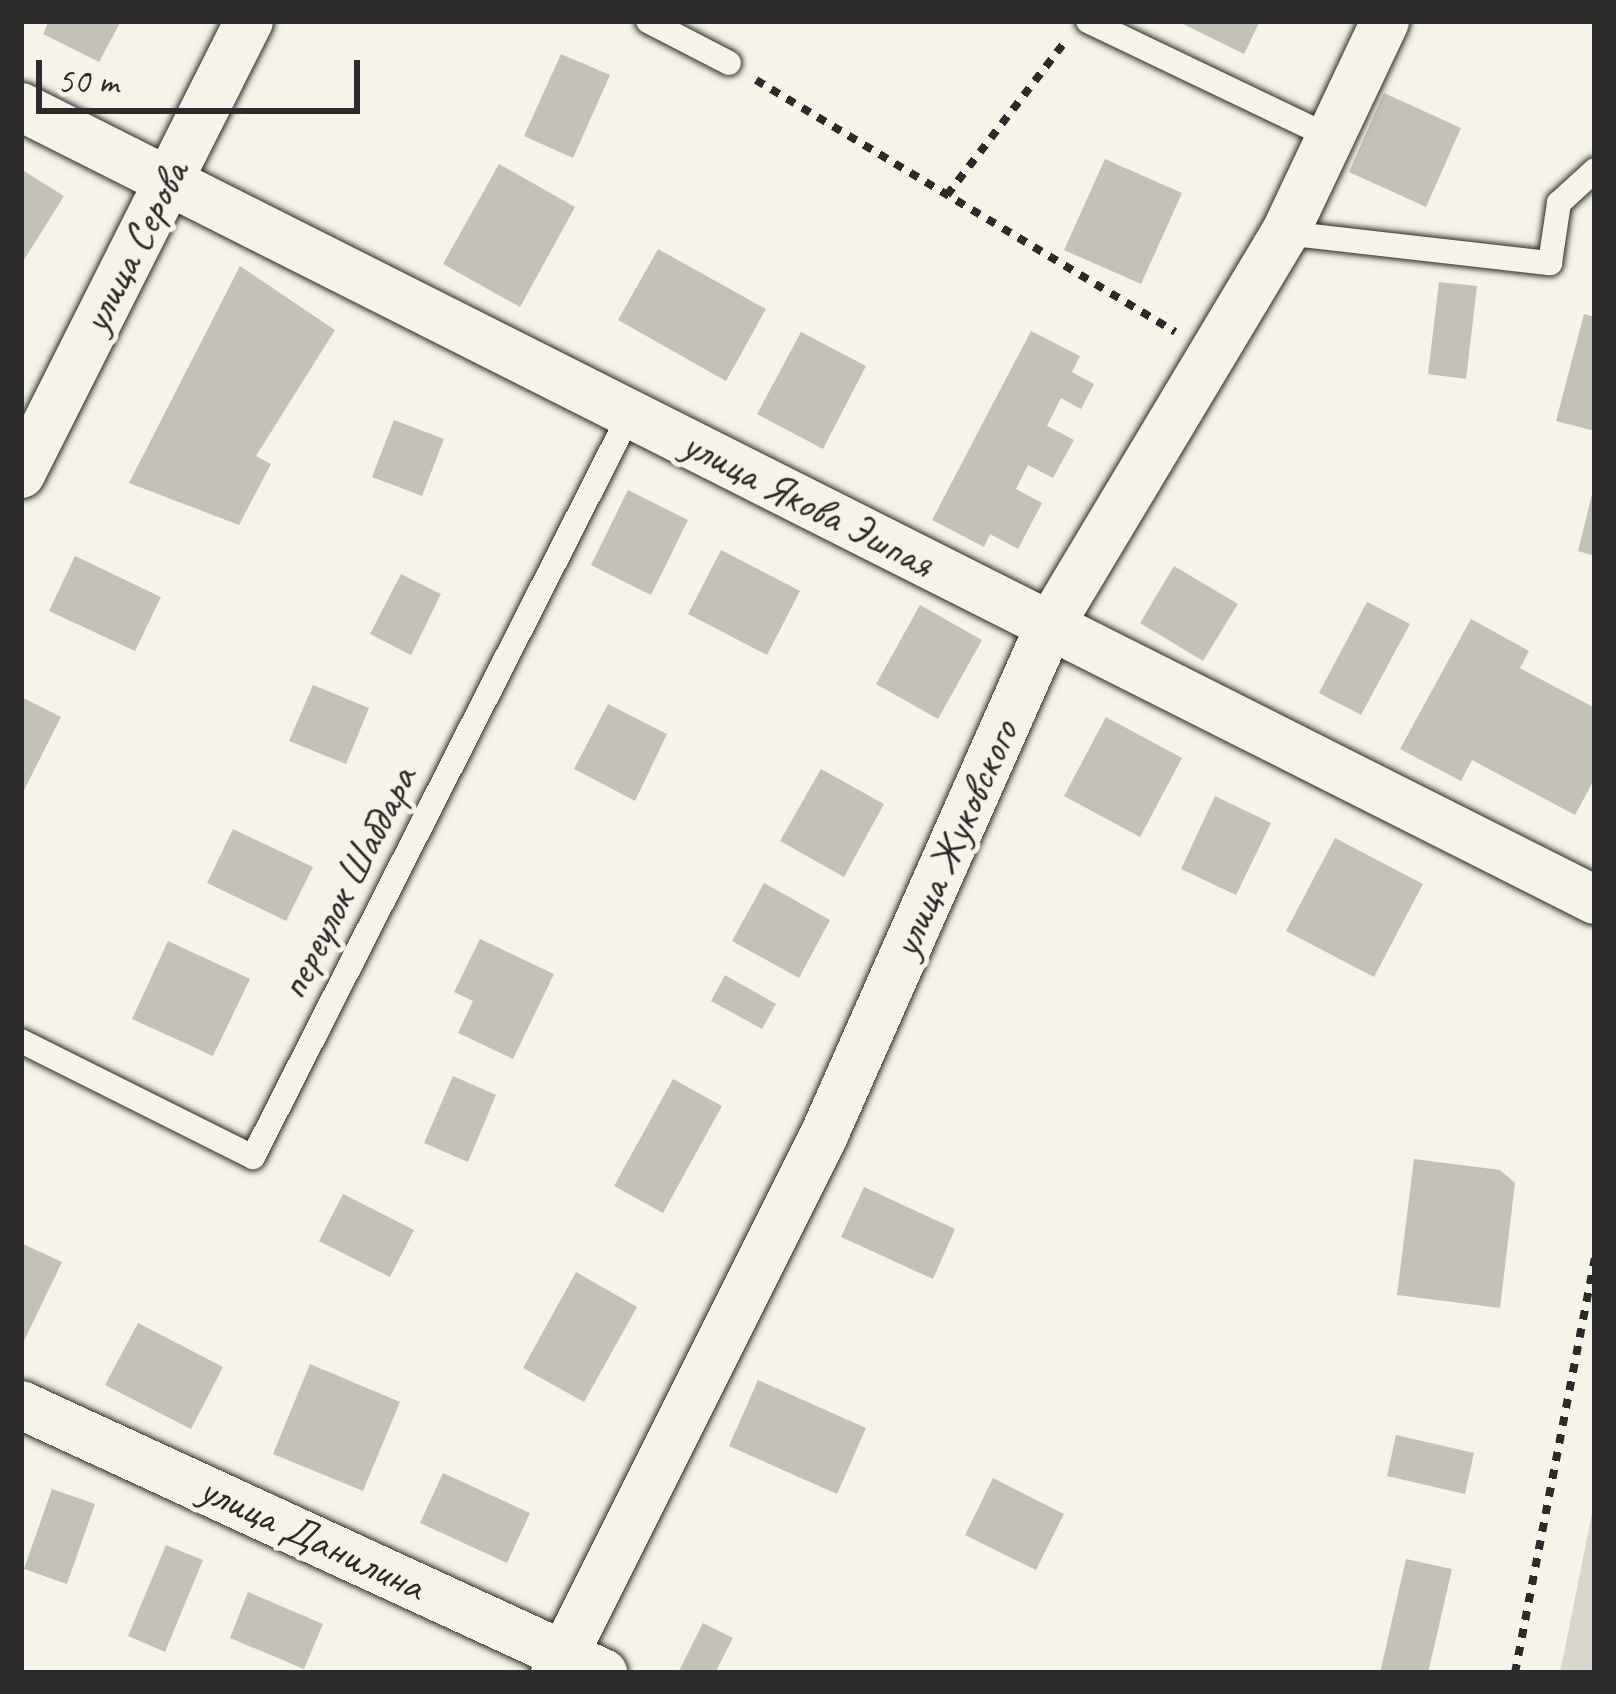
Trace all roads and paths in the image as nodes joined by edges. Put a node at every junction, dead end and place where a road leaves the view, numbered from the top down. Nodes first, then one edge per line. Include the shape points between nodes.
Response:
1 (249, 21) edge
2 (648, 21) edge
3 (1084, 21) edge
4 (1385, 21) edge
5 (729, 63) joint
6 (21, 107) edge
7 (1330, 137) junction
8 (1595, 170) edge
9 (168, 181) junction
10 (947, 194) junction
11 (1285, 233) junction
12 (1213, 354) junction
13 (630, 414) junction
14 (21, 474) edge
15 (1049, 627) junction
16 (1595, 900) edge
17 (21, 1041) edge
18 (1595, 1259) edge
19 (21, 1405) edge
20 (574, 1667) edge
21 (1515, 1673) edge

1 - 9 street, улица Серова
2 - 5 lane
3 - 7 lane
3 - 10 path
4 - 7 street, улица Жуковского
5 - 10 path
6 - 9 street, улица Якова Эшпая
7 - 11 street, улица Жуковского
8 - 11 lane via 1559,203 1550,263
9 - 13 street, улица Якова Эшпая
9 - 14 street, улица Серова
10 - 12 path
11 - 12 street, улица Жуковского
12 - 15 street, улица Жуковского
13 - 15 street, улица Якова Эшпая
13 - 17 lane, переулок Шабдара via 253,1157
15 - 16 street, улица Якова Эшпая
15 - 20 street, улица Жуковского via 824,1135
18 - 21 path
19 - 20 street, улица Данилина

